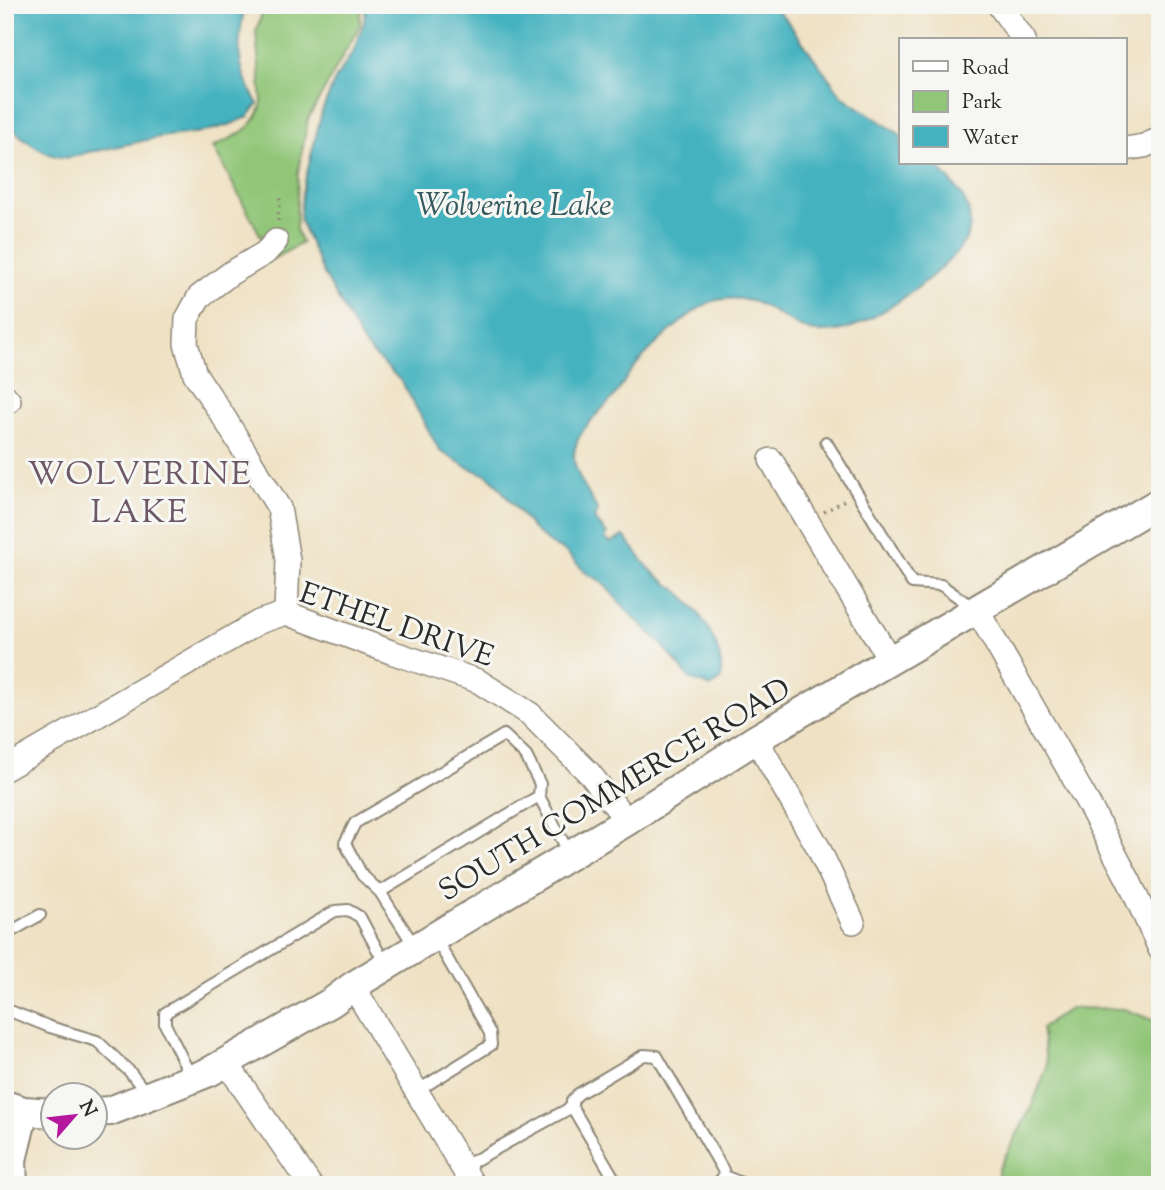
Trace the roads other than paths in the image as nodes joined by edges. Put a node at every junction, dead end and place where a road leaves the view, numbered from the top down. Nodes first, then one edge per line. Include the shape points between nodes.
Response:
1 (999, 5) edge
2 (1023, 38) edge
3 (1160, 139) edge
4 (1126, 149) edge
5 (276, 241) road end
6 (826, 442) dead end
7 (771, 460) dead end
8 (1160, 502) edge
9 (977, 610) junction
10 (286, 612) junction
11 (891, 662) junction
12 (756, 739) junction
13 (5, 769) edge
14 (539, 796) junction
15 (628, 821) junction
16 (570, 856) junction
17 (380, 892) junction
18 (40, 915) dead end
19 (853, 922) dead end
20 (5, 935) edge
21 (426, 943) junction
22 (1160, 949) edge
23 (387, 966) junction
24 (354, 986) junction
25 (5, 1009) edge
26 (226, 1062) junction
27 (192, 1079) junction
28 (417, 1091) junction
29 (149, 1096) junction
30 (572, 1107) junction
31 (14, 1108) edge
32 (38, 1111) edge
33 (108, 1111) edge
34 (10, 1168) edge
35 (468, 1176) edge
36 (724, 1176) junction
37 (310, 1185) edge
38 (618, 1185) edge
39 (716, 1185) edge
40 (746, 1185) edge

1 - 2 street
3 - 4 street
5 - 10 street via 199,297 187,319 186,344 195,374 279,508 288,560
6 - 9 lane via 912,583 941,585
7 - 11 street
8 - 9 street, SOUTH COMMERCE ROAD
9 - 11 street, SOUTH COMMERCE ROAD
9 - 22 street via 1088,803
10 - 13 street, ETHEL DRIVE via 176,668
10 - 15 street, ETHEL DRIVE via 478,681 530,714 590,774
11 - 12 street, SOUTH COMMERCE ROAD
12 - 15 street, SOUTH COMMERCE ROAD
12 - 19 street via 812,836
14 - 16 lane
14 - 17 lane
14 - 17 lane via 540,784 526,756 504,735 355,823 345,843 362,874
15 - 16 street, SOUTH COMMERCE ROAD
16 - 21 street, SOUTH COMMERCE ROAD
17 - 21 lane
18 - 20 lane
21 - 23 street, SOUTH COMMERCE ROAD
21 - 28 lane via 490,1033 491,1045
23 - 24 street, SOUTH COMMERCE ROAD
23 - 27 lane via 360,918 348,910 335,911 165,1013 169,1034
24 - 26 street, SOUTH COMMERCE ROAD
24 - 28 street
25 - 29 lane via 97,1041
26 - 27 street, SOUTH COMMERCE ROAD
26 - 37 street
27 - 29 street, SOUTH COMMERCE ROAD
28 - 35 street
29 - 33 street, SOUTH COMMERCE ROAD
30 - 35 lane
30 - 36 lane via 578,1094 643,1055 657,1056
30 - 38 lane
31 - 32 street
31 - 34 street
36 - 39 lane
36 - 40 lane

